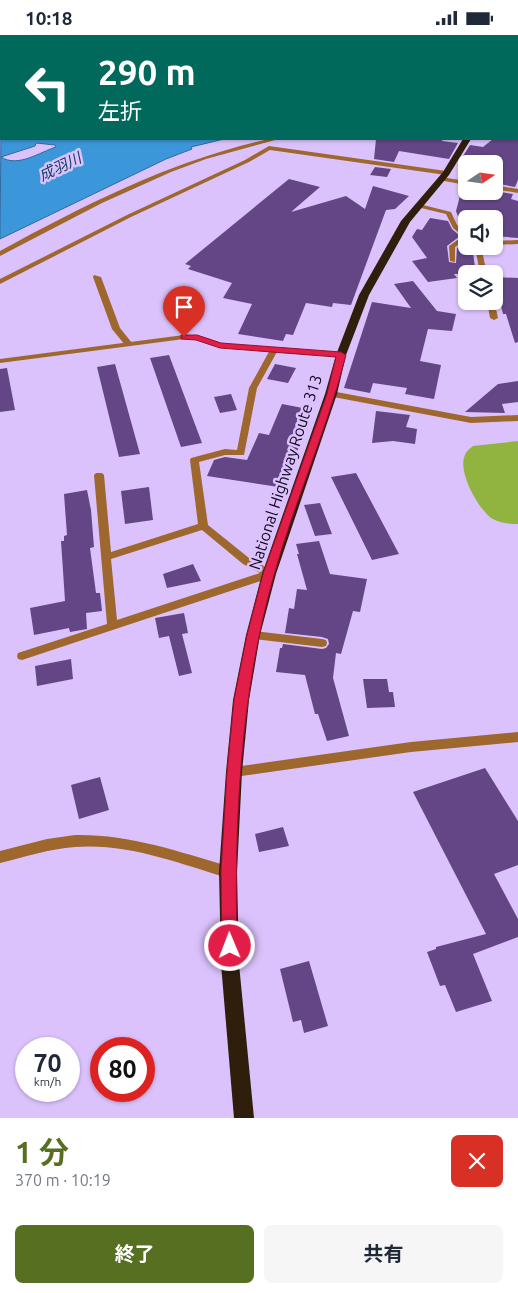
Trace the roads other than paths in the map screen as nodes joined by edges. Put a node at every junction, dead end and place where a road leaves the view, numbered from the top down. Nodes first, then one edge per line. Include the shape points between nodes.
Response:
1 (271, 140) edge
2 (466, 140) edge
3 (225, 150) junction
4 (248, 161) junction
5 (443, 176) junction
6 (458, 181) edge
7 (503, 188) edge
8 (518, 191) edge
9 (419, 206) junction
10 (458, 230) edge
11 (458, 242) edge
12 (518, 242) edge
13 (503, 243) edge
14 (0, 254) edge
15 (453, 261) dead end
16 (97, 277) dead end
17 (0, 281) edge
18 (492, 310) edge
19 (494, 318) dead end
20 (128, 343) junction
21 (274, 350) junction
22 (341, 355) junction
23 (0, 361) edge
24 (331, 394) junction
25 (518, 418) edge
26 (99, 475) dead end
27 (203, 526) junction
28 (106, 557) junction
29 (269, 574) junction
30 (112, 625) junction
31 (253, 635) junction
32 (322, 643) dead end
33 (22, 656) dead end
34 (518, 737) edge
35 (234, 772) junction
36 (0, 857) edge
37 (228, 872) junction
38 (244, 1118) edge

1 - 3 street
2 - 5 highway, National Highway Route 313
3 - 4 street
3 - 14 street via 149,179
4 - 5 street via 274,148
4 - 17 street via 129,215
5 - 6 street
5 - 9 highway, National Highway Route 313
7 - 8 street
9 - 10 street via 449,213
9 - 22 highway, National Highway Route 313 via 406,221 364,295
11 - 15 street via 452,246
12 - 13 street
16 - 20 street via 116,329
18 - 19 street
20 - 21 street via 197,337 220,345
20 - 23 street
21 - 22 street
21 - 27 street via 253,388 241,453 225,452 194,460
22 - 24 highway, National Highway Route 313
24 - 25 street via 470,420
24 - 29 highway, National Highway Route 313
26 - 28 street
27 - 28 street
27 - 29 street via 246,561
28 - 30 street
29 - 30 street
29 - 31 highway, National Highway Route 313
30 - 33 street
31 - 32 street
31 - 35 highway, National Highway Route 313 via 241,700
34 - 35 street via 411,747
35 - 37 highway, National Highway Route 313
36 - 37 street via 74,841 102,842 153,851
37 - 38 highway, National Highway Route 313 via 230,964

